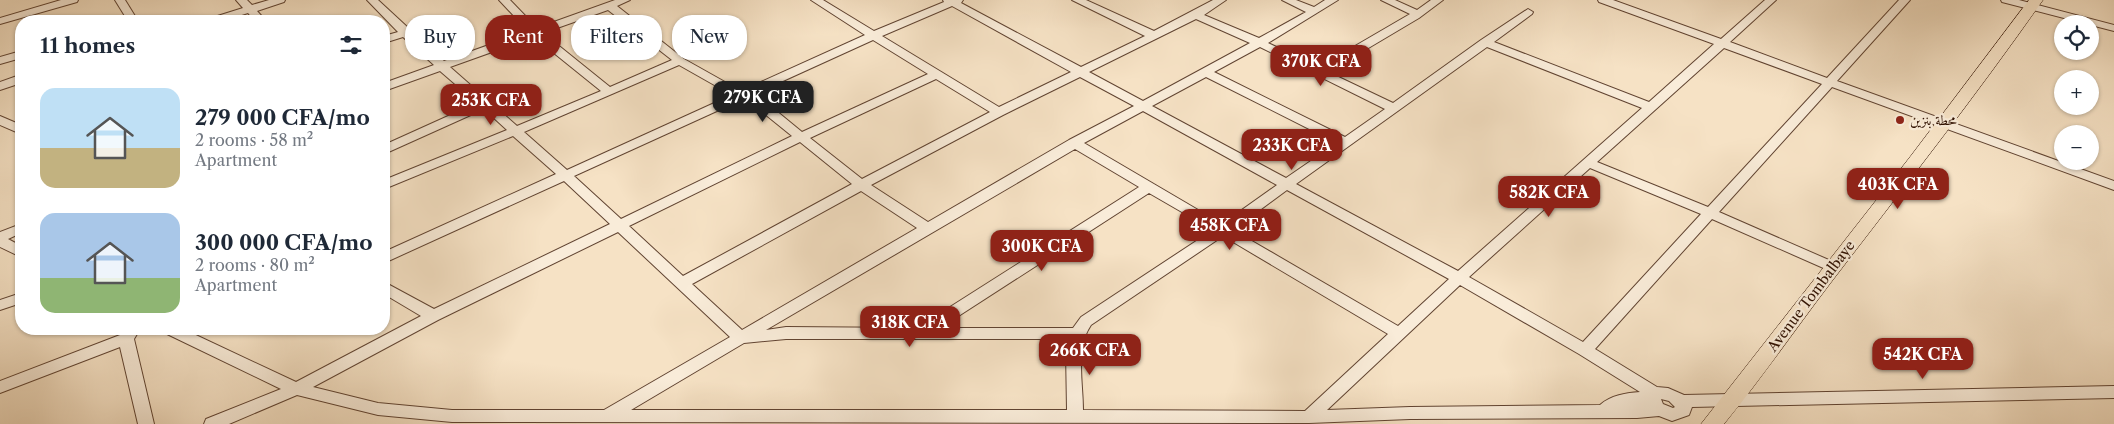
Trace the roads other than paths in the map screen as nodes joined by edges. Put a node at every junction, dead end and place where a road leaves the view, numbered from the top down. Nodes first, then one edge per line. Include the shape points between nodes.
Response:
1 (73, 0) edge
2 (120, 0) edge
3 (241, 0) edge
4 (280, 0) edge
5 (372, 0) edge
6 (504, 0) edge
7 (625, 0) edge
8 (816, 0) edge
9 (1221, 0) edge
10 (1287, 0) edge
11 (1333, 0) edge
12 (1386, 0) edge
13 (1438, 0) edge
14 (1603, 0) edge
15 (1771, 0) edge
16 (1905, 0) edge
17 (2006, 0) edge
18 (953, 1) edge
19 (1083, 1) edge
20 (2034, 3) edge
21 (610, 6) junction
22 (250, 10) junction
23 (1314, 12) junction
24 (1528, 12) dead end
25 (1418, 14) junction
26 (21, 15) edge
27 (128, 15) edge
28 (233, 15) edge
29 (255, 15) edge
30 (387, 15) edge
31 (519, 15) edge
32 (1196, 15) junction
33 (15, 17) edge
34 (390, 18) edge
35 (0, 21) edge
36 (561, 24) edge
37 (2114, 28) edge
38 (405, 33) joint
39 (874, 35) junction
40 (1155, 36) junction
41 (390, 38) edge
42 (1485, 42) junction
43 (1260, 43) junction
44 (1722, 44) junction
45 (485, 51) edge
46 (561, 53) edge
47 (15, 56) edge
48 (435, 60) edge
49 (0, 61) edge
50 (680, 61) junction
51 (442, 66) junction
52 (1081, 72) junction
53 (1205, 72) junction
54 (1320, 72) junction
55 (936, 74) junction
56 (15, 82) edge
57 (1830, 83) junction
58 (390, 85) edge
59 (0, 86) edge
60 (609, 92) junction
61 (742, 96) junction
62 (484, 104) junction
63 (1142, 105) junction
64 (1650, 107) junction
65 (1393, 108) junction
66 (999, 112) junction
67 (1943, 125) junction
68 (515, 131) junction
69 (801, 137) junction
70 (1345, 142) junction
71 (1074, 143) junction
72 (390, 147) edge
73 (1588, 163) junction
74 (566, 176) junction
75 (390, 183) edge
76 (1286, 184) junction
77 (861, 185) junction
78 (1148, 186) junction
79 (2114, 186) edge
80 (1710, 213) junction
81 (620, 226) junction
82 (926, 228) junction
83 (1223, 230) junction
84 (15, 235) edge
85 (6, 245) edge
86 (390, 255) edge
87 (1833, 267) junction
88 (1459, 278) junction
89 (681, 284) junction
90 (390, 291) edge
91 (15, 300) edge
92 (0, 306) edge
93 (433, 316) junction
94 (920, 333) junction
95 (1077, 334) junction
96 (1400, 334) junction
97 (127, 335) edge
98 (129, 335) edge
99 (183, 335) edge
100 (741, 338) junction
101 (1585, 350) junction
102 (0, 387) edge
103 (296, 389) junction
104 (2114, 392) edge
105 (1733, 400) junction
106 (1659, 408) edge
107 (1681, 413) edge
108 (607, 416) junction
109 (1075, 417) junction
110 (1309, 417) junction
111 (1409, 418) edge
112 (565, 420) edge
113 (959, 421) edge
114 (146, 424) edge
115 (212, 424) edge
116 (1712, 424) edge

1 - 26 street
2 - 27 street
3 - 22 street
4 - 22 street
5 - 30 street
6 - 31 street
7 - 21 street
8 - 39 street
9 - 32 street
10 - 23 street
11 - 23 street
12 - 25 street
13 - 25 street
14 - 44 street
15 - 44 street
16 - 57 street
17 - 20 street
18 - 39 street
18 - 52 street
19 - 40 street
20 - 37 street
20 - 67 main road, Avenue Tombalbaye
21 - 36 street
21 - 50 street
22 - 28 street
22 - 29 street
23 - 43 street
24 - 42 street
25 - 54 street
32 - 40 street
32 - 43 street
33 - 35 street
34 - 38 street
38 - 41 street
39 - 55 street
39 - 61 street
40 - 52 street
42 - 64 street
42 - 65 street
43 - 53 street
43 - 54 street
44 - 57 street
44 - 64 street
45 - 51 street
46 - 60 street
47 - 49 street
48 - 51 street
50 - 60 street
50 - 61 street
51 - 58 street
51 - 62 street
52 - 63 street
52 - 66 street
53 - 63 street
53 - 70 street
54 - 65 street
55 - 66 street
55 - 69 street
56 - 59 street
57 - 67 street
57 - 80 street
60 - 68 street
61 - 69 street via 770,112
61 - 74 street
62 - 68 street
62 - 72 street
63 - 71 street
63 - 76 street
64 - 73 street
65 - 70 street
66 - 77 street
67 - 79 street
67 - 87 main road, Avenue Tombalbaye
68 - 74 street
68 - 75 street
69 - 77 street
69 - 81 street
70 - 76 street
71 - 78 street
71 - 82 street
73 - 80 street
73 - 88 street
74 - 81 street
74 - 86 street
76 - 83 street
76 - 88 street
77 - 82 street
77 - 89 street
78 - 83 street
78 - 94 street
80 - 87 street
80 - 101 street
81 - 89 street
81 - 93 street
82 - 100 street
83 - 95 street via 1086,321
83 - 96 street
84 - 85 street
87 - 105 main road, Avenue Tombalbaye
88 - 96 street
88 - 101 street
89 - 100 street
90 - 93 street
91 - 92 street
93 - 103 street
94 - 95 street
94 - 100 street via 786,333
95 - 109 street via 1074,351
96 - 110 street
97 - 102 street
98 - 114 street
99 - 103 street
100 - 108 street
101 - 106 street
103 - 112 street via 349,403 409,413
103 - 115 street
104 - 105 street
105 - 107 street
105 - 116 main road, Avenue Tombalbaye
106 - 107 street via 1672,415
106 - 111 street via 1637,412
108 - 112 street
108 - 113 street
109 - 110 street
109 - 113 street
110 - 111 street

